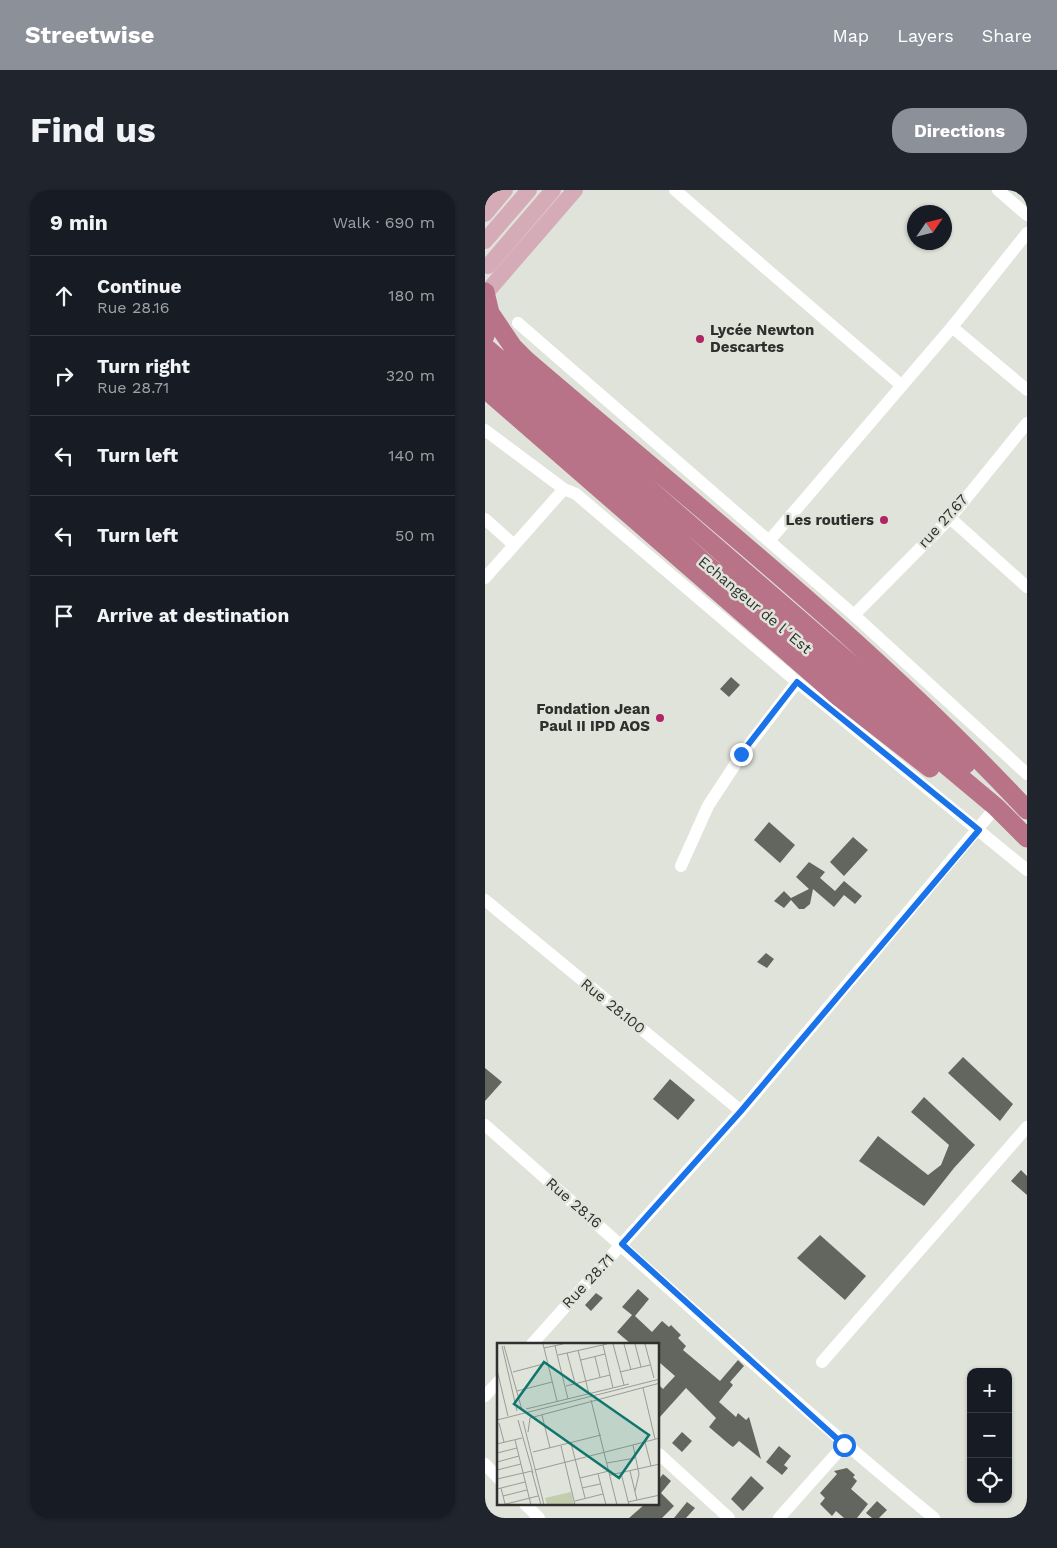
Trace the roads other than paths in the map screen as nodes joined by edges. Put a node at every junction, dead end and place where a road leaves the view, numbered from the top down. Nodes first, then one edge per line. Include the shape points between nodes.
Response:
1 (505, 190) edge
2 (529, 190) edge
3 (553, 190) edge
4 (575, 190) edge
5 (675, 190) edge
6 (998, 190) edge
7 (485, 214) edge
8 (1027, 215) edge
9 (1027, 234) edge
10 (485, 241) edge
11 (488, 266) dead end
12 (485, 293) edge
13 (490, 313) junction
14 (518, 323) dead end
15 (952, 327) junction
16 (485, 336) edge
17 (485, 347) edge
18 (485, 369) edge
19 (901, 385) junction
20 (485, 389) edge
21 (1027, 390) edge
22 (1027, 423) edge
23 (485, 430) edge
24 (564, 489) junction
25 (485, 518) edge
26 (950, 518) junction
27 (769, 541) junction
28 (514, 545) junction
29 (706, 552) junction
30 (485, 578) edge
31 (1027, 587) edge
32 (854, 615) junction
33 (797, 682) junction
34 (1024, 766) edge
35 (996, 807) junction
36 (1027, 810) edge
37 (1027, 817) edge
38 (979, 830) junction
39 (1027, 838) edge
40 (681, 866) dead end
41 (1027, 870) edge
42 (487, 908) edge
43 (741, 1111) junction
44 (485, 1125) edge
45 (1027, 1127) edge
46 (622, 1244) junction
47 (538, 1342) edge
48 (822, 1362) dead end
49 (497, 1383) edge
50 (486, 1394) edge
51 (844, 1445) junction
52 (660, 1455) edge
53 (485, 1464) edge
54 (497, 1477) edge
55 (527, 1506) edge
56 (538, 1518) edge
57 (729, 1518) edge
58 (779, 1518) edge
59 (934, 1518) edge

1 - 7 main road
2 - 10 main road
3 - 11 main road
4 - 12 main road
5 - 19 street
6 - 8 street
9 - 15 street
12 - 13 highway
13 - 16 highway
13 - 36 highway via 513,348 851,639
14 - 27 street
15 - 19 street
15 - 21 street
17 - 29 highway, Echangeur de l´Est
18 - 29 highway, Echangeur de l´Est
19 - 27 street
20 - 35 highway via 839,697 930,768
22 - 26 street, rue 27.67
23 - 24 street
24 - 28 street
24 - 33 street via 576,494
25 - 28 street
26 - 31 street
26 - 32 street, rue 27.67
27 - 32 street
28 - 30 street
29 - 35 highway, Echangeur de l´Est
29 - 37 highway, Echangeur de l´Est
32 - 34 street
33 - 38 street
33 - 40 street via 741,754 708,806
35 - 38 street, Rue 28.71
35 - 39 highway, Echangeur de l´Est
38 - 41 street
38 - 43 street, Rue 28.71
42 - 43 street, Rue 28.100
43 - 46 street, Rue 28.71
44 - 46 street, Rue 28.16
45 - 48 street
46 - 47 street, Rue 28.71
46 - 51 street, Rue 28.16
49 - 50 street
51 - 58 street
51 - 59 street, Rue 28.16
52 - 57 street
53 - 54 street
55 - 56 street

